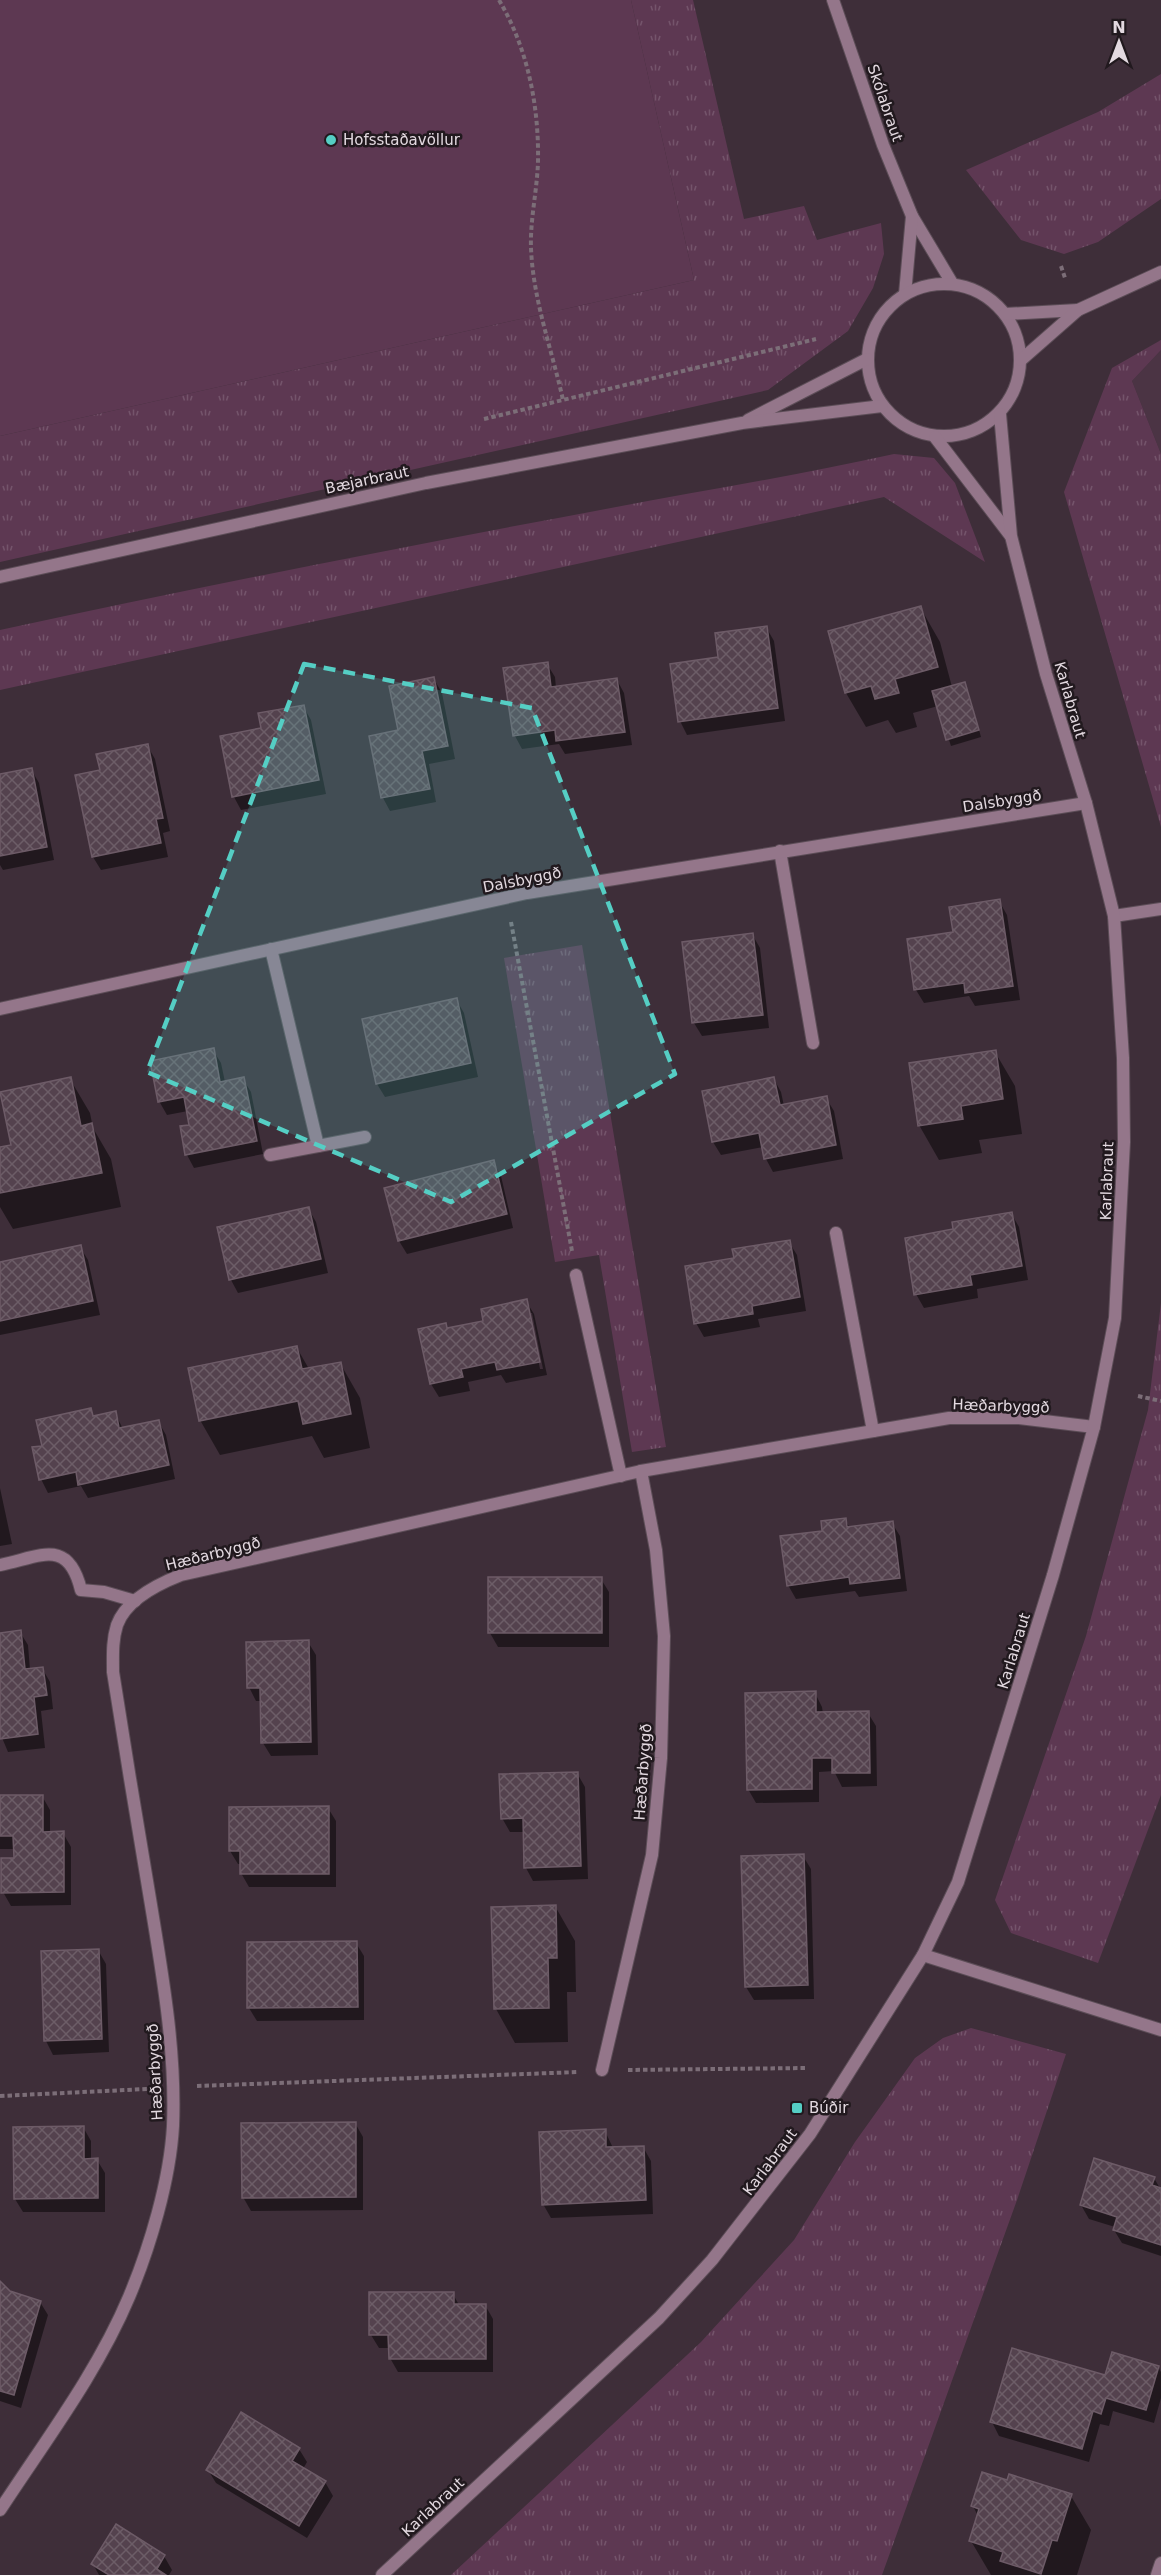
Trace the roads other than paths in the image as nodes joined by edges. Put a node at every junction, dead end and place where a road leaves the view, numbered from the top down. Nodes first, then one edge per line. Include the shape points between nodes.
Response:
1 (833, 0) edge
2 (912, 216) junction
3 (1161, 272) edge
4 (952, 283) junction
5 (905, 294) junction
6 (1078, 310) junction
7 (1005, 314) junction
8 (867, 359) junction
9 (1021, 360) junction
10 (882, 406) junction
11 (1000, 414) junction
12 (742, 423) junction
13 (935, 437) junction
14 (1011, 536) junction
15 (0, 577) edge
16 (1086, 803) junction
17 (780, 851) junction
18 (1161, 909) edge
19 (1114, 916) junction
20 (272, 949) junction
21 (0, 1009) edge
22 (813, 1042) dead end
23 (365, 1137) dead end
24 (318, 1146) junction
25 (270, 1155) dead end
26 (836, 1233) dead end
27 (576, 1275) road end
28 (1094, 1427) junction
29 (873, 1431) junction
30 (641, 1471) junction
31 (621, 1476) junction
32 (0, 1565) edge
33 (135, 1601) junction
34 (923, 1955) junction
35 (1161, 2030) edge
36 (602, 2070) road end
37 (0, 2510) edge
38 (1161, 2563) edge
39 (382, 2575) edge
40 (1157, 2575) edge

1 - 2 street, Skólabraut
2 - 4 street, Skólabraut
2 - 5 street, Skólabraut
3 - 6 street
4 - 5 street
4 - 7 street via 990,298
5 - 8 street via 892,303 874,326
6 - 7 street
6 - 9 street
7 - 9 street via 1017,336
8 - 10 street via 870,384
8 - 12 street, Bæjarbraut
9 - 11 street via 1014,393
10 - 12 street, Bæjarbraut
10 - 13 street via 898,422
11 - 13 street via 974,431
11 - 14 street, Karlabraut
12 - 15 street, Bæjarbraut via 426,483
13 - 14 street, Karlabraut
14 - 16 street, Karlabraut via 1046,674
16 - 17 street, Dalsbyggð
16 - 19 street, Karlabraut
17 - 20 street, Dalsbyggð via 506,897
17 - 22 street
18 - 19 street
19 - 28 street, Karlabraut via 1124,1142 1115,1318
20 - 21 street, Dalsbyggð
20 - 24 street
23 - 24 street
24 - 25 street
26 - 29 street
27 - 31 street
28 - 29 street, Hæðarbyggð via 1019,1418 949,1418
28 - 34 street, Karlabraut via 1053,1575 958,1882
29 - 30 street, Hæðarbyggð
30 - 31 street, Hæðarbyggð
30 - 36 street, Hæðarbyggð via 656,1550 663,1636 661,1758 652,1855
31 - 33 street, Hæðarbyggð via 182,1575 159,1583
32 - 33 street via 47,1553 60,1555 71,1563 81,1590
33 - 37 street, Hæðarbyggð via 117,1623 112,1672 166,2000 173,2127 165,2178 129,2297 89,2374
34 - 35 street
34 - 39 street, Karlabraut via 810,2134 712,2260 659,2318
38 - 40 street

